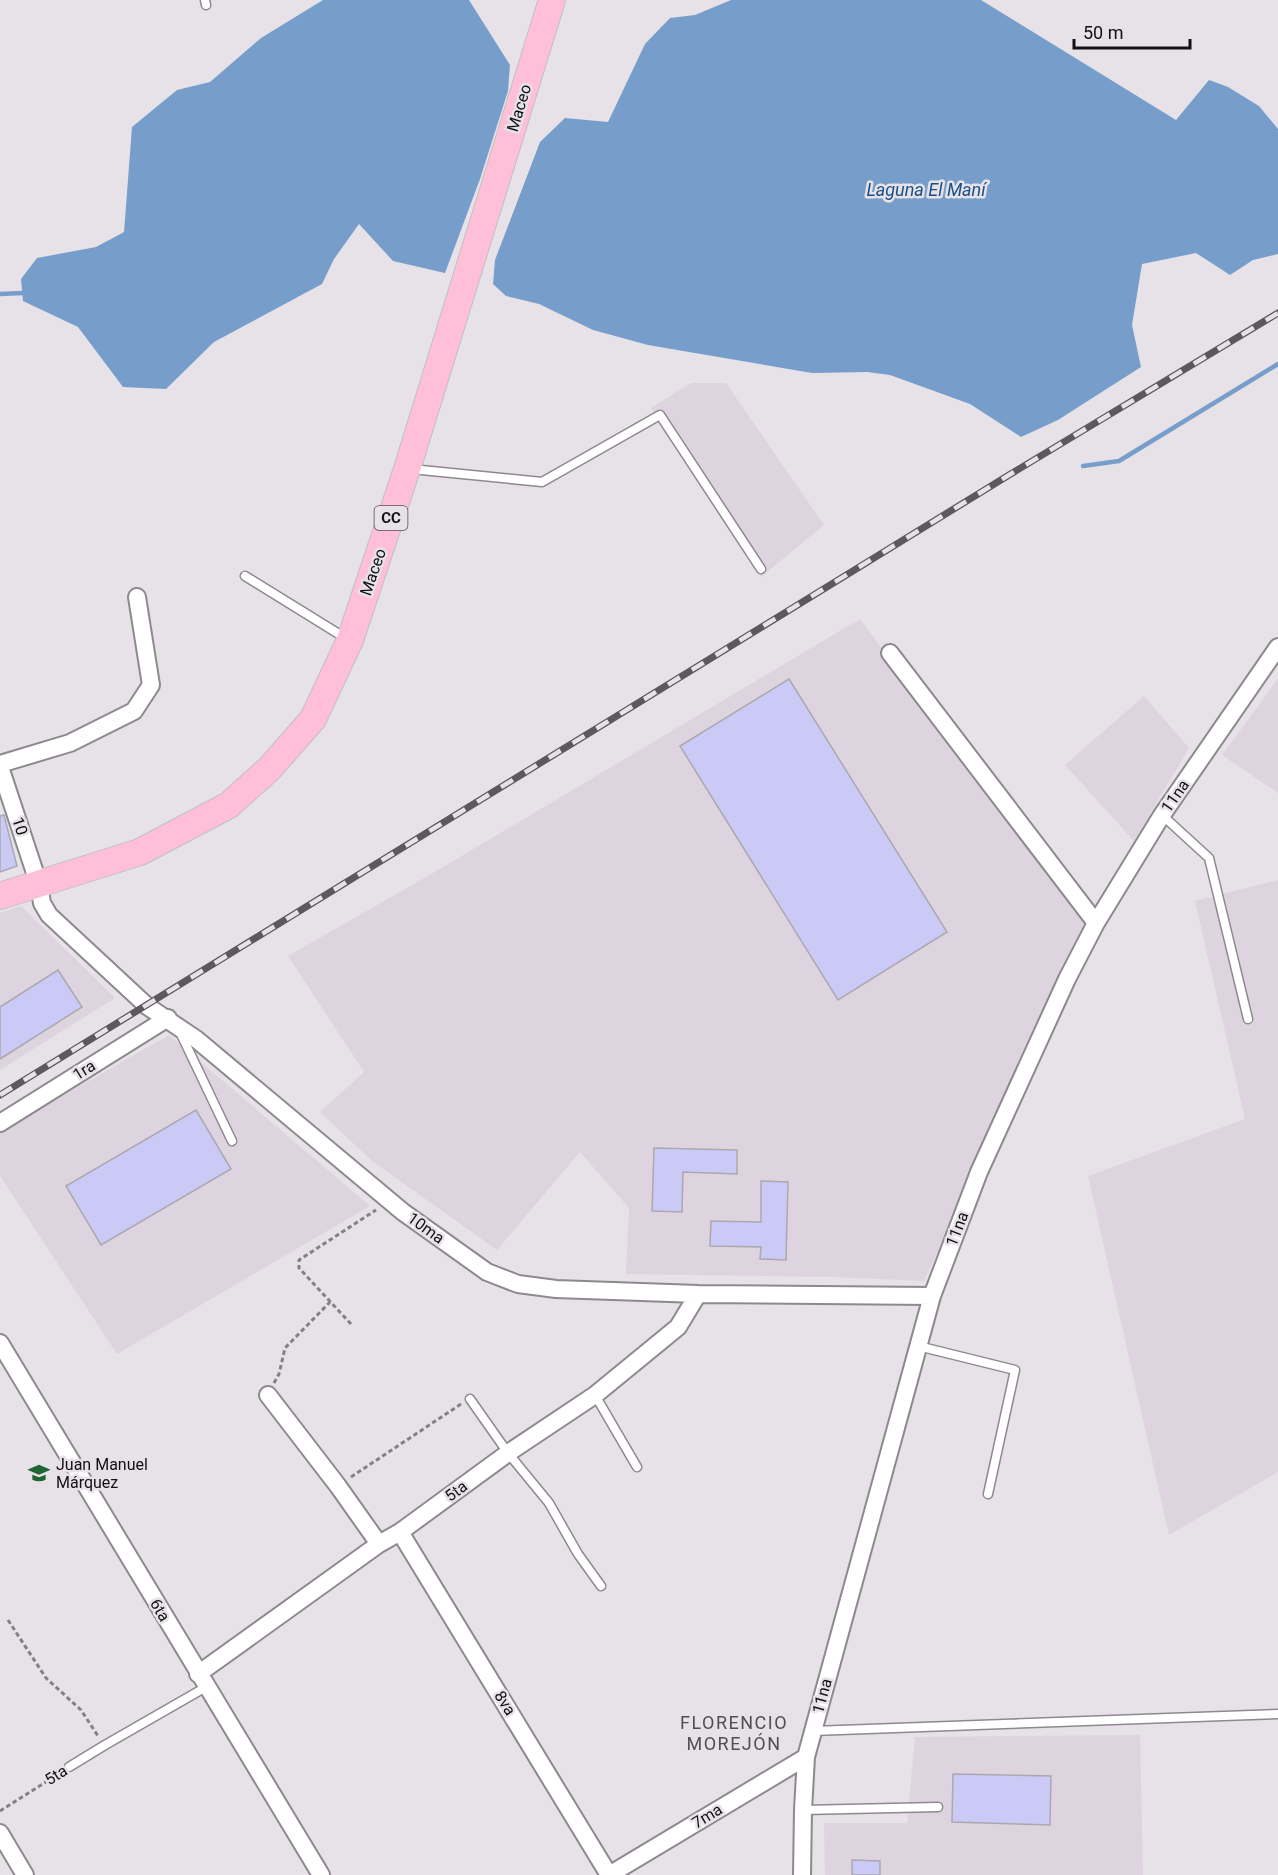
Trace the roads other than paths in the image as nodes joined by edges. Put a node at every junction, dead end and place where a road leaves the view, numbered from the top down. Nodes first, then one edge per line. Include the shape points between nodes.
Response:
1 (552, 0) edge
2 (407, 469) junction
3 (761, 569) dead end
4 (245, 576) dead end
5 (137, 597) dead end
6 (350, 640) junction
7 (1278, 647) edge
8 (890, 653) dead end
9 (0, 766) edge
10 (1162, 815) junction
11 (39, 885) junction
12 (0, 896) edge
13 (1096, 923) junction
14 (1248, 1019) dead end
15 (172, 1021) junction
16 (0, 1123) edge
17 (232, 1141) dead end
18 (698, 1294) junction
19 (932, 1296) junction
20 (0, 1343) edge
21 (918, 1346) junction
22 (268, 1395) road end
23 (595, 1395) junction
24 (470, 1398) road end
25 (508, 1453) junction
26 (637, 1467) dead end
27 (988, 1494) dead end
28 (400, 1532) junction
29 (379, 1544) junction
30 (601, 1586) dead end
31 (202, 1681) junction
32 (1278, 1714) edge
33 (813, 1731) junction
34 (806, 1757) junction
35 (69, 1767) road end
36 (938, 1807) dead end
37 (803, 1810) junction
38 (0, 1833) edge
39 (25, 1875) edge
40 (321, 1875) edge
41 (609, 1875) edge
42 (802, 1875) edge

1 - 2 main road, Maceo / CC
2 - 3 lane via 542,482 660,415
2 - 6 main road, Maceo / CC
4 - 6 lane
5 - 9 street via 151,685 134,711 70,743
6 - 11 main road, Maceo / CC via 313,719 229,805 140,852
7 - 10 street, 11na
8 - 13 street
9 - 11 street, 10
10 - 13 street, 11na
10 - 14 lane via 1209,858
11 - 12 main road, Maceo / CC
11 - 15 street, 10ma via 49,915 147,1006
13 - 19 street, 11na via 979,1172
15 - 16 street, 1ra
15 - 17 lane
15 - 18 street, 10ma via 390,1201 487,1272 518,1284 556,1289
18 - 19 street, 10ma
18 - 23 street, 5ta via 678,1328
19 - 21 street, 11na
20 - 31 street, 6ta
21 - 27 lane via 1015,1370
21 - 33 street, 11na
22 - 29 street
23 - 25 street, 5ta
23 - 26 lane
24 - 25 lane
25 - 28 street, 5ta
25 - 30 lane via 549,1503
28 - 29 street, 5ta
28 - 41 street, 8va
29 - 31 street, 5ta
31 - 35 lane, 5ta
31 - 40 street, 6ta
32 - 33 lane
33 - 34 street, 11na
34 - 37 street, 11na
34 - 41 street, 7ma
36 - 37 lane
37 - 42 street, 11na
38 - 39 street

